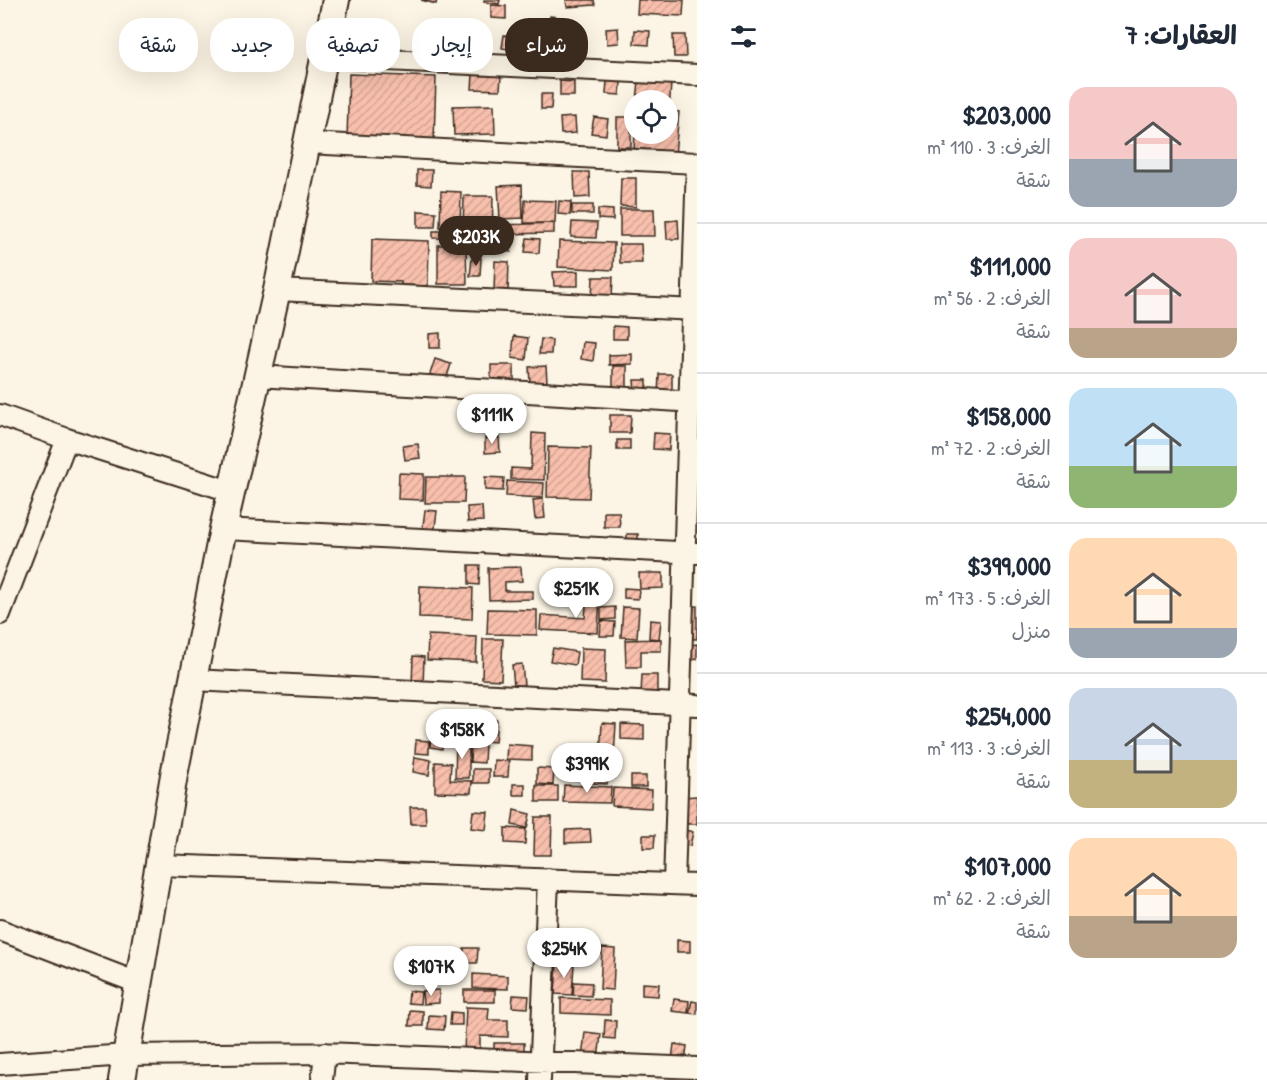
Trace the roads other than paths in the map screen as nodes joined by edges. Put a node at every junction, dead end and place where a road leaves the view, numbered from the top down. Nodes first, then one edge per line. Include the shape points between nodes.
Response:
1 (336, 0) edge
2 (332, 18) edge
3 (400, 61) edge
4 (697, 67) edge
5 (321, 72) edge
6 (697, 75) edge
7 (307, 143) junction
8 (697, 163) edge
9 (277, 291) junction
10 (695, 310) edge
11 (257, 376) junction
12 (693, 402) edge
13 (0, 416) edge
14 (67, 439) junction
15 (230, 491) junction
16 (223, 529) junction
17 (691, 553) edge
18 (0, 614) edge
19 (193, 680) junction
20 (688, 705) edge
21 (159, 865) junction
22 (548, 879) junction
23 (674, 884) junction
24 (697, 885) edge
25 (0, 930) edge
26 (138, 983) junction
27 (325, 1053) junction
28 (126, 1055) junction
29 (0, 1064) edge
30 (697, 1068) edge
31 (540, 1071) edge
32 (122, 1080) edge
33 (322, 1080) edge

1 - 2 main road
3 - 6 street
4 - 6 street
5 - 7 main road
7 - 8 street
7 - 9 main road
8 - 10 street
9 - 10 street
9 - 11 main road
10 - 12 street
11 - 12 street
11 - 15 main road
12 - 17 street
13 - 14 street
14 - 15 street
14 - 18 street
15 - 16 main road
16 - 17 street
16 - 19 main road
17 - 20 street
19 - 20 street
19 - 21 main road
20 - 23 street
21 - 22 street
21 - 26 main road
22 - 23 street
22 - 31 street
23 - 24 street
25 - 26 street
26 - 28 main road
27 - 28 street
27 - 31 street
27 - 33 street
28 - 29 street
28 - 32 main road
30 - 31 street

